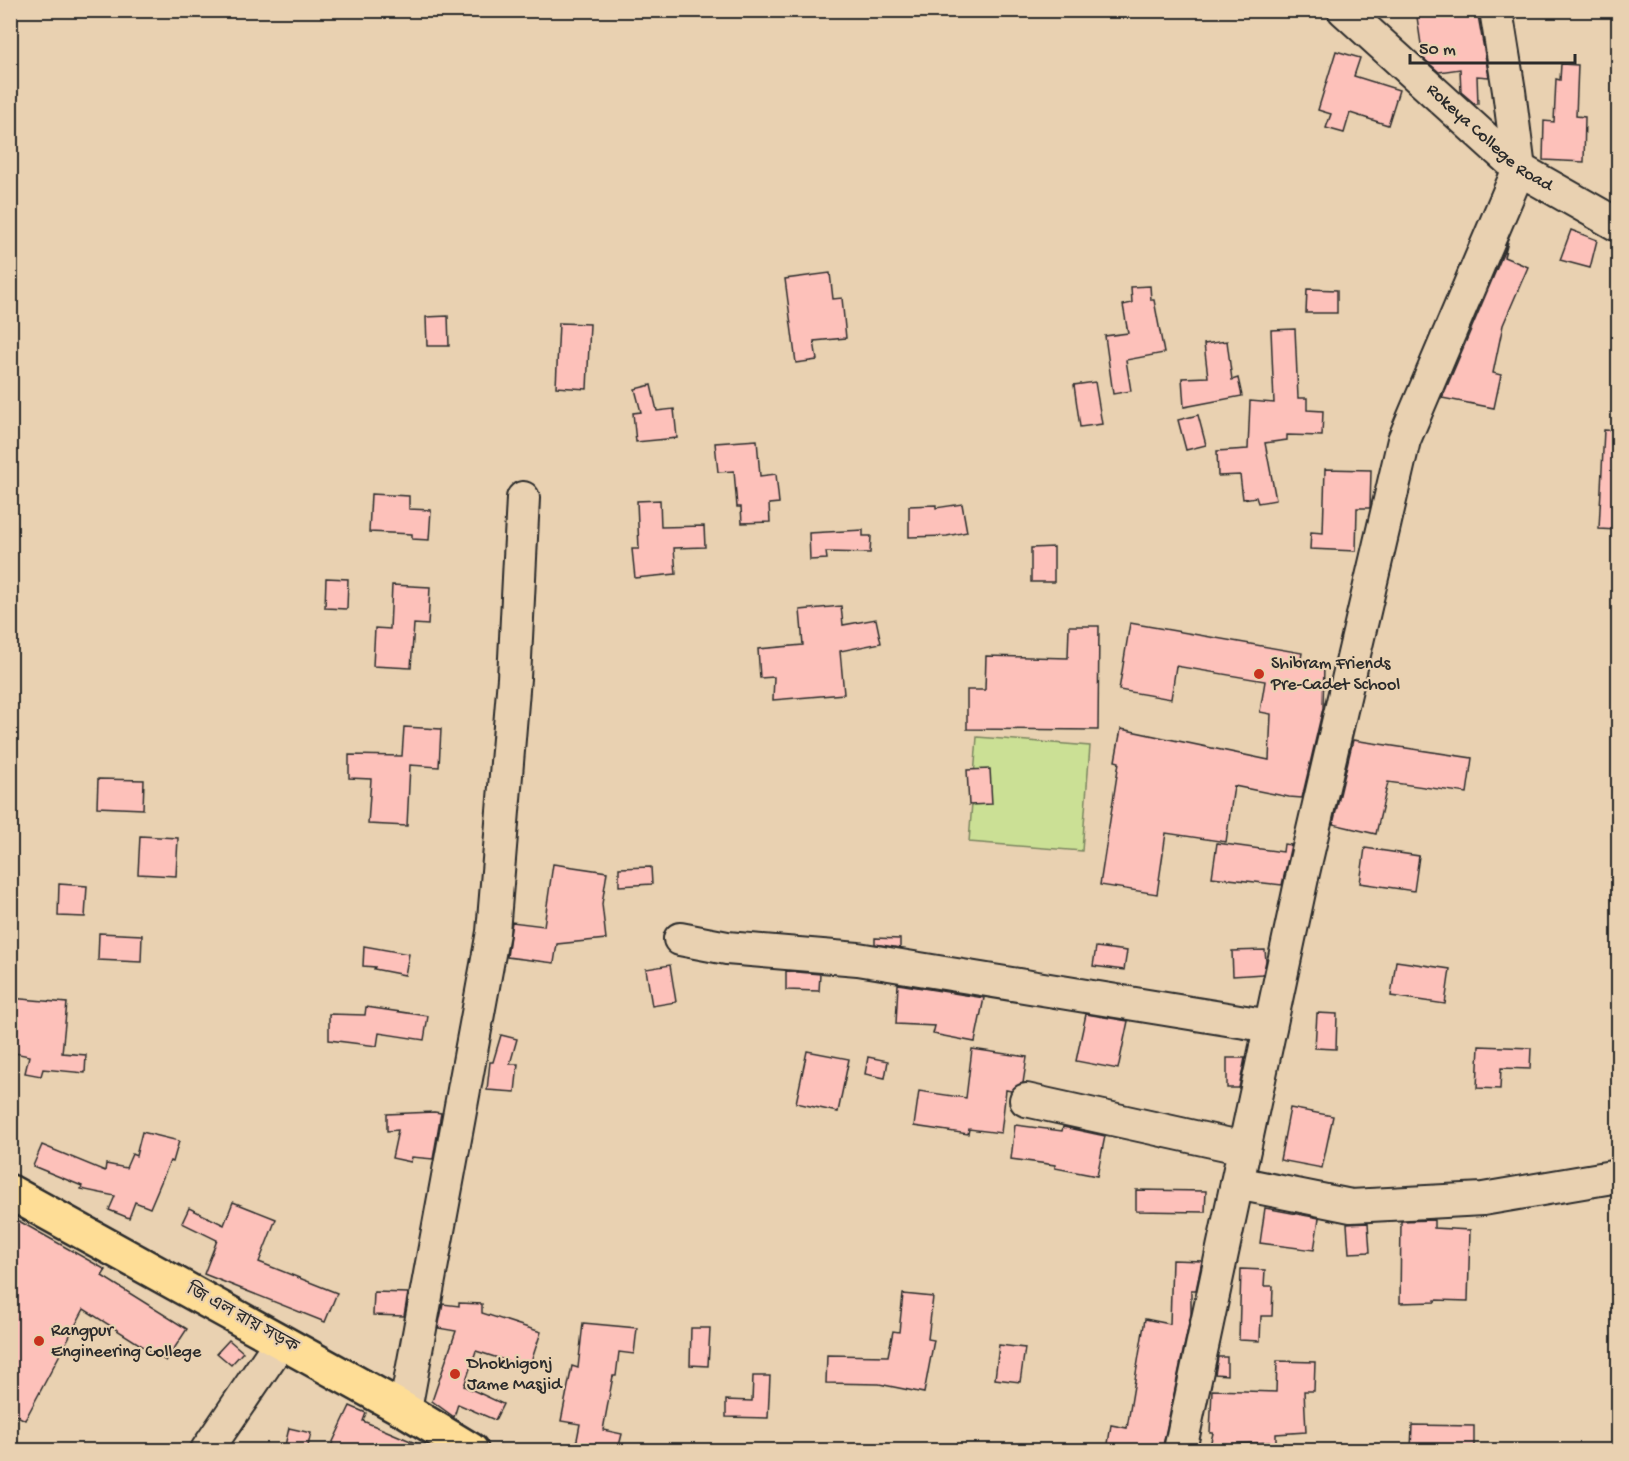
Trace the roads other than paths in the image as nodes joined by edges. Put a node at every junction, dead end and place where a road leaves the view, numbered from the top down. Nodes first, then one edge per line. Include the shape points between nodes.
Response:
1 (1344, 10) edge
2 (1496, 10) edge
3 (1519, 169) junction
4 (1618, 225) edge
5 (524, 498) dead end
6 (680, 939) dead end
7 (1270, 1026) junction
8 (1026, 1100) dead end
9 (1244, 1148) junction
10 (1618, 1176) edge
11 (1237, 1183) junction
12 (10, 1192) edge
13 (281, 1341) junction
14 (405, 1410) junction
15 (207, 1450) edge
16 (471, 1450) edge
17 (1180, 1450) edge

1 - 3 street, Rokeya College Road
2 - 3 street
3 - 4 street, Rokeya College Road
3 - 7 street via 1404,440
5 - 14 street via 493,932
6 - 7 street via 727,948 858,959
7 - 9 street
8 - 9 street
9 - 11 street
10 - 11 street via 1483,1200 1351,1206
11 - 17 street
12 - 13 main road, জি এল রায় সড়ক
13 - 14 main road, জি এল রায় সড়ক
13 - 15 street
14 - 16 main road, জি এল রায় সড়ক

